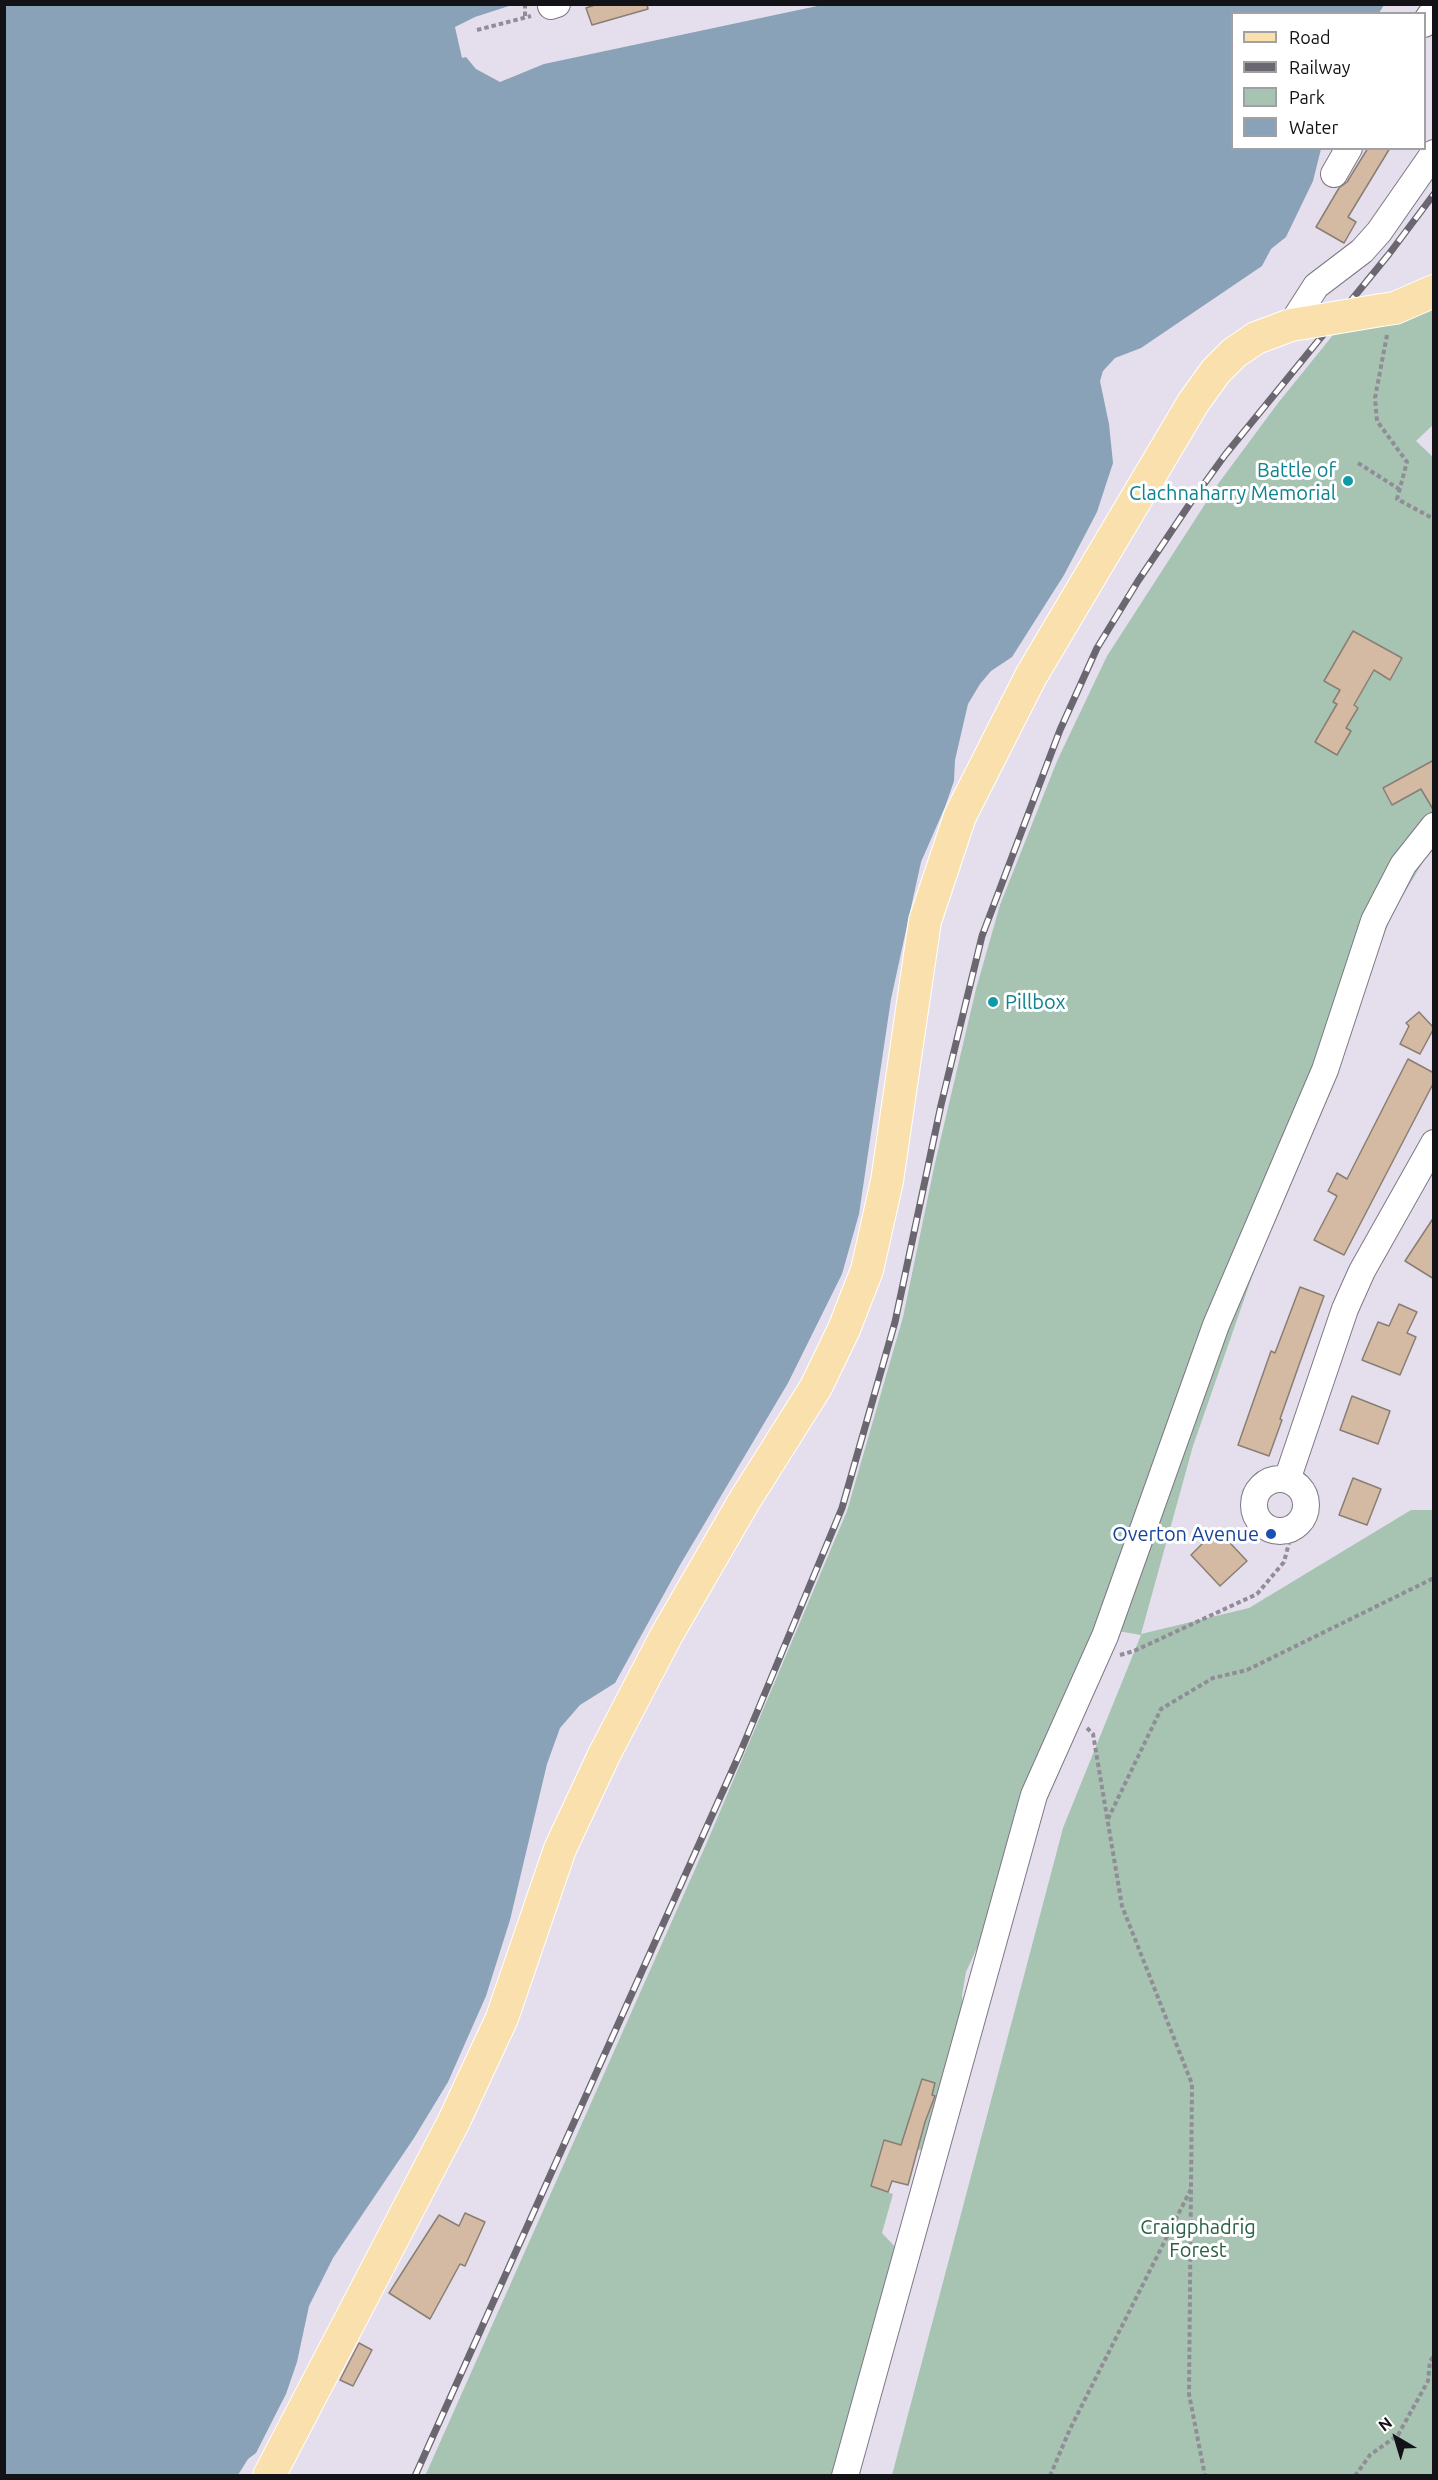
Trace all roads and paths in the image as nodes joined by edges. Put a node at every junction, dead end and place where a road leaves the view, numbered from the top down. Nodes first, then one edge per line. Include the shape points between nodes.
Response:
1 (525, 4) edge
2 (554, 5) edge
3 (1434, 9) edge
4 (525, 19) junction
5 (1426, 22) edge
6 (477, 30) dead end
7 (1348, 150) edge
8 (1434, 153) edge
9 (1334, 174) dead end
10 (1434, 291) edge
11 (1388, 309) junction
12 (1297, 324) junction
13 (1358, 463) dead end
14 (1399, 489) junction
15 (1434, 519) edge
16 (1434, 826) edge
17 (1434, 1143) edge
18 (1287, 1480) junction
19 (1293, 1528) junction
20 (1434, 1578) edge
21 (1093, 1662) junction
22 (1070, 1712) junction
23 (1107, 1820) junction
24 (1191, 2188) junction
25 (1434, 2356) edge
26 (269, 2475) edge
27 (845, 2475) edge
28 (1050, 2475) edge
29 (1205, 2475) edge
30 (1355, 2475) edge

1 - 4 path
2 - 4 path
3 - 5 street
4 - 6 path
7 - 9 street
8 - 12 street via 1379,232 1362,251 1316,286
10 - 11 main road
11 - 12 main road, bridge
11 - 14 path via 1375,398 1377,421 1407,462
12 - 26 main road via 1256,338 1234,353 1193,403 1032,676 960,816 926,921 887,1181 867,1270 844,1329 816,1387 666,1636 604,1755 560,1849 502,2018 454,2121
13 - 14 path
14 - 15 path via 1397,499
16 - 21 street via 1403,865 1374,921 1325,1071 1216,1325
17 - 18 street via 1345,1309
18 - 19 street via 1305,1498 1304,1515
18 - 19 street via 1270,1481 1263,1486 1257,1492 1254,1509 1268,1529
19 - 21 path via 1284,1562 1257,1594 1134,1651
20 - 23 path via 1247,1670 1213,1678 1161,1709
21 - 22 street
22 - 23 path via 1093,1734
22 - 27 street via 1034,1795
23 - 24 path via 1122,1906 1192,2084
24 - 28 path
24 - 29 path via 1189,2394
25 - 30 path via 1428,2381 1398,2435 1370,2455

